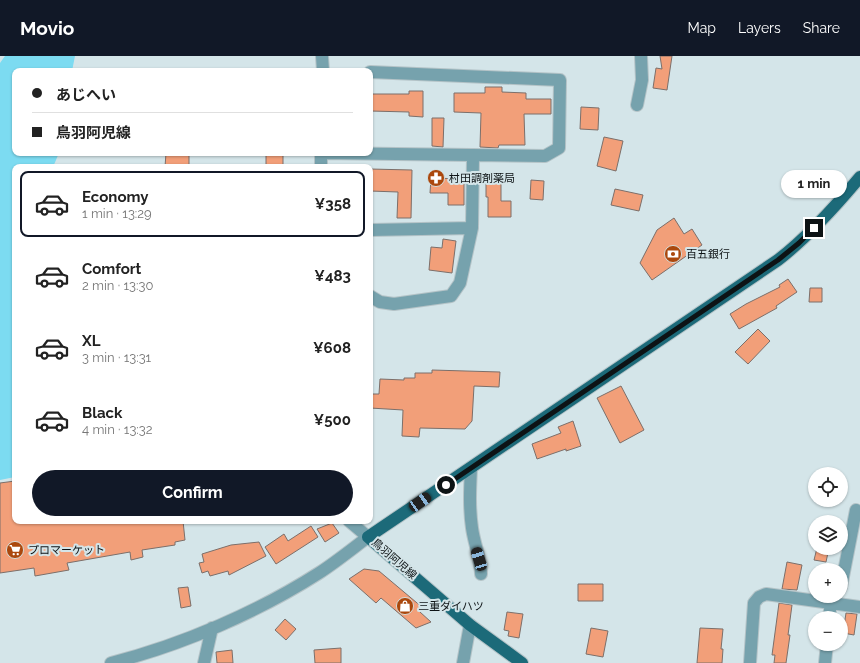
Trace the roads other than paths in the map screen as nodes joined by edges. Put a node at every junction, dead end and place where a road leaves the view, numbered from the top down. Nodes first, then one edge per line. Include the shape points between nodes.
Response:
1 (322, 56) edge
2 (641, 56) edge
3 (323, 68) edge
4 (373, 72) edge
5 (637, 105) dead end
6 (373, 154) edge
7 (473, 156) junction
8 (860, 177) edge
9 (472, 228) junction
10 (373, 230) edge
11 (373, 298) edge
12 (471, 468) junction
13 (856, 510) dead end
14 (353, 524) edge
15 (368, 537) junction
16 (846, 563) edge
17 (481, 574) dead end
18 (808, 598) edge
19 (844, 603) edge
20 (860, 607) edge
21 (470, 625) junction
22 (212, 628) junction
23 (826, 651) edge
24 (111, 663) edge
25 (204, 663) edge
26 (463, 663) edge
27 (522, 663) edge
28 (750, 663) edge
29 (825, 663) edge

1 - 3 street
2 - 5 street via 642,80
4 - 7 street via 560,80 559,148 545,156
6 - 7 street
7 - 9 street
8 - 12 main road, 鳥羽阿児線 via 799,243 778,260
9 - 10 street
9 - 11 street via 460,283 451,296 394,304 380,302
12 - 15 main road, 鳥羽阿児線
12 - 17 street via 469,500
13 - 16 street
14 - 15 street
15 - 21 main road, 鳥羽阿児線
15 - 22 street via 320,573 263,605
18 - 28 street via 766,594 759,596 754,604
19 - 20 street
21 - 26 street
21 - 27 main road, 鳥羽阿児線
22 - 24 street
22 - 25 street
23 - 29 street

